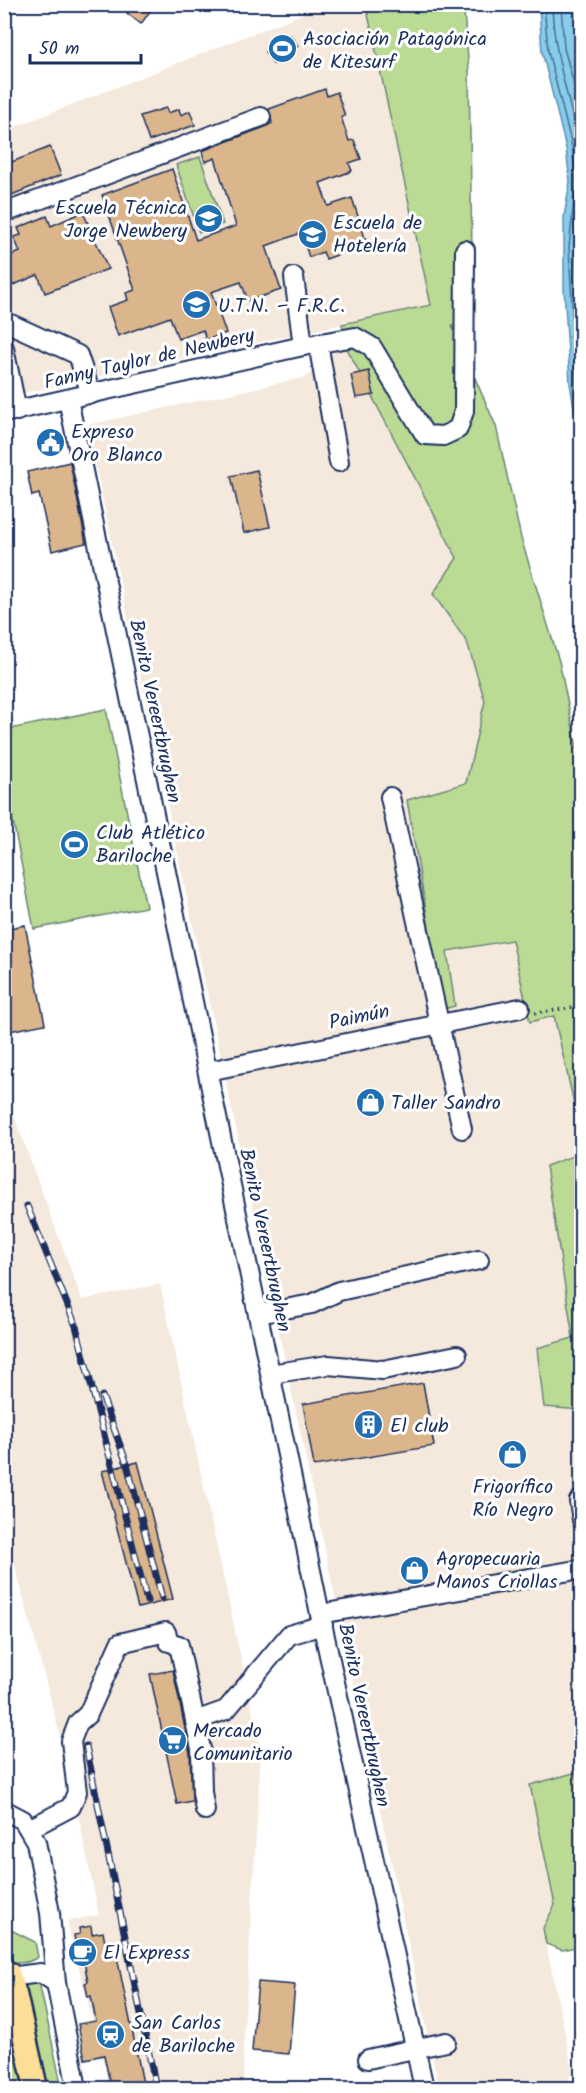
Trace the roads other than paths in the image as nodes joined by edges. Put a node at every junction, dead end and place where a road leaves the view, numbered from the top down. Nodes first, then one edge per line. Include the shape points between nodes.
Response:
1 (261, 117) dead end
2 (4, 213) edge
3 (465, 250) dead end
4 (294, 277) dead end
5 (4, 321) edge
6 (310, 345) junction
7 (4, 348) edge
8 (91, 394) junction
9 (68, 399) junction
10 (11, 412) edge
11 (339, 462) dead end
12 (390, 797) dead end
13 (514, 1009) road end
14 (439, 1023) junction
15 (208, 1071) junction
16 (462, 1129) dead end
17 (479, 1260) dead end
18 (258, 1314) junction
19 (457, 1355) dead end
20 (270, 1374) junction
21 (579, 1501) dead end
22 (582, 1520) edge
23 (582, 1569) edge
24 (322, 1620) junction
25 (195, 1721) junction
26 (4, 1810) edge
27 (205, 1810) dead end
28 (29, 1829) junction
29 (6, 1972) edge
30 (56, 1983) junction
31 (446, 2042) dead end
32 (416, 2049) junction
33 (368, 2059) dead end
34 (36, 2088) edge
35 (77, 2088) edge
36 (424, 2088) edge

1 - 2 street
3 - 6 street, Fanny Taylor de Newbery via 464,411 458,429 443,436 425,435 372,347 355,337
4 - 6 street
5 - 8 street via 78,355
6 - 8 street, Fanny Taylor de Newbery
6 - 11 street
7 - 10 street
8 - 9 street, Fanny Taylor de Newbery
9 - 10 street, Fanny Taylor de Newbery
9 - 15 street, Benito Vereertbrughen
12 - 14 street
13 - 14 street, Paimún
14 - 15 street, Paimún
14 - 16 street
15 - 18 street, Benito Vereertbrughen
17 - 18 street via 339,1291 312,1304
18 - 20 street, Benito Vereertbrughen
19 - 20 street via 383,1370 328,1365
20 - 24 street, Benito Vereertbrughen
21 - 22 street
23 - 24 street
24 - 25 street via 289,1635 226,1710
24 - 32 street, Benito Vereertbrughen
25 - 27 street
25 - 28 street via 179,1645 169,1642 166,1632 120,1643 88,1714 78,1723 71,1741 77,1792 70,1807
26 - 28 street via 23,1820
28 - 30 street via 36,1842 50,1913
29 - 30 street via 41,1974
29 - 34 main road
30 - 35 street
31 - 32 street
32 - 33 street
32 - 36 street, Benito Vereertbrughen

